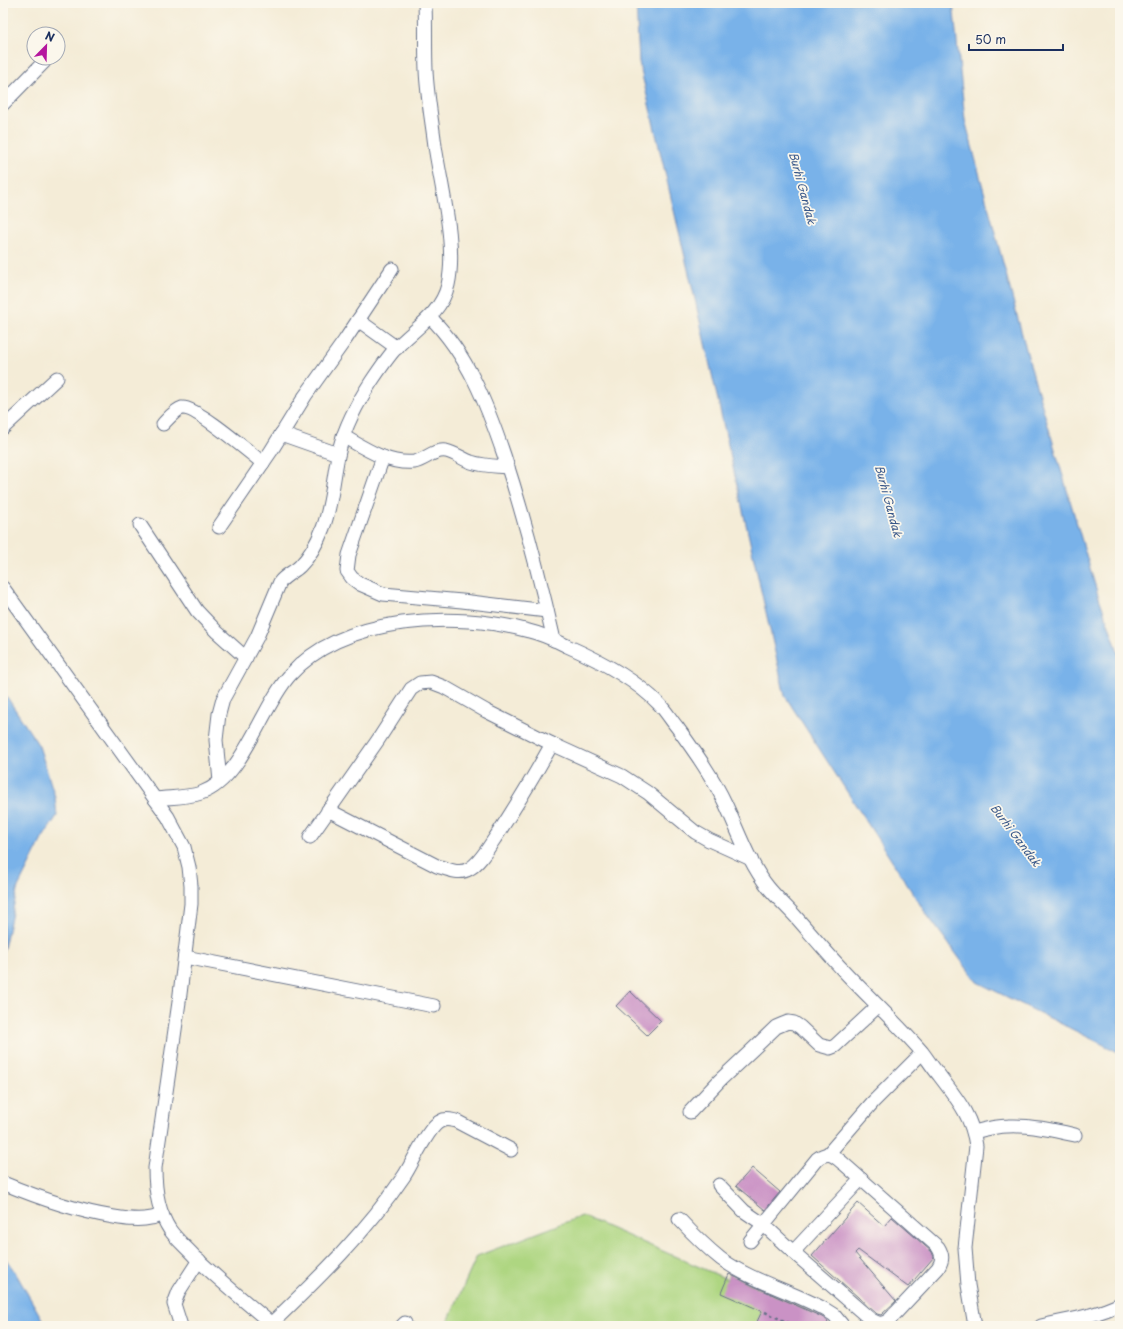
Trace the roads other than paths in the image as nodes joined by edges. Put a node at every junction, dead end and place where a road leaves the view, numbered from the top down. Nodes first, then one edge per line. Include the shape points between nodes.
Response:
1 (425, 3) edge
2 (40, 66) edge
3 (3, 104) edge
4 (392, 269) dead end
5 (430, 317) junction
6 (358, 320) junction
7 (397, 348) junction
8 (57, 378) dead end
9 (163, 424) dead end
10 (3, 428) edge
11 (282, 434) junction
12 (343, 436) junction
13 (338, 454) junction
14 (383, 457) junction
15 (263, 463) junction
16 (508, 467) junction
17 (140, 525) dead end
18 (219, 526) dead end
19 (3, 588) edge
20 (547, 611) junction
21 (554, 640) junction
22 (246, 658) junction
23 (552, 744) junction
24 (220, 781) junction
25 (155, 799) junction
26 (328, 810) junction
27 (310, 837) dead end
28 (751, 859) junction
29 (185, 957) junction
30 (434, 1006) dead end
31 (878, 1006) junction
32 (922, 1052) junction
33 (690, 1112) dead end
34 (974, 1132) junction
35 (1075, 1135) dead end
36 (511, 1150) dead end
37 (828, 1154) junction
38 (860, 1179) junction
39 (3, 1183) edge
40 (718, 1185) dead end
41 (162, 1214) junction
42 (679, 1219) dead end
43 (763, 1224) junction
44 (750, 1241) dead end
45 (792, 1252) junction
46 (199, 1260) junction
47 (1120, 1304) edge
48 (272, 1325) edge
49 (181, 1326) edge
50 (843, 1326) edge
51 (975, 1326) edge
52 (1041, 1326) edge

1 - 5 street via 426,70 450,248 448,286
2 - 3 street
4 - 6 street
5 - 7 street
5 - 16 street via 444,331 465,361 481,394
6 - 7 street
6 - 11 street
7 - 12 street via 372,380
8 - 10 street
9 - 15 street via 178,410 186,409 205,418
11 - 13 street
11 - 15 street
12 - 13 street
12 - 14 street
13 - 22 street via 333,492 323,529 307,558 280,582
14 - 16 street via 415,462 431,453 445,451 482,464
14 - 20 street via 349,555 347,572 352,578 383,594 462,600
15 - 18 street
16 - 20 street
17 - 22 street via 197,612
19 - 25 street
20 - 21 street
21 - 24 street via 533,632 489,622 444,620 375,628 348,637 315,654 292,672 281,685 240,757
21 - 28 street via 620,673 659,704 707,769
22 - 24 street via 223,699 219,714 216,740
23 - 26 street via 437,684 420,683 411,689
23 - 26 street via 514,810 480,860 469,869 460,872 437,866
23 - 28 street via 635,783 695,832
24 - 25 street via 200,793
25 - 29 street via 177,831 189,867 191,904
26 - 27 street
28 - 31 street via 780,900
29 - 30 street
29 - 41 street via 155,1168 155,1184
31 - 32 street
31 - 33 street via 830,1048 819,1045 794,1023 776,1027
32 - 34 street via 970,1119
32 - 37 street via 873,1102
34 - 35 street via 1020,1126
34 - 51 street via 975,1163 965,1248
36 - 48 street via 456,1120 442,1120 436,1124 406,1175 374,1217
37 - 38 street via 839,1160
37 - 43 street via 817,1159
38 - 45 street
38 - 45 street via 938,1247 942,1258 938,1268 890,1319 881,1324 870,1319
39 - 41 street via 107,1216 150,1219
40 - 43 street via 744,1211
41 - 46 street via 170,1229
42 - 50 street via 722,1260 826,1310
43 - 44 street
43 - 45 street
46 - 48 street
46 - 49 street via 179,1291 174,1304
47 - 52 street via 1090,1315

